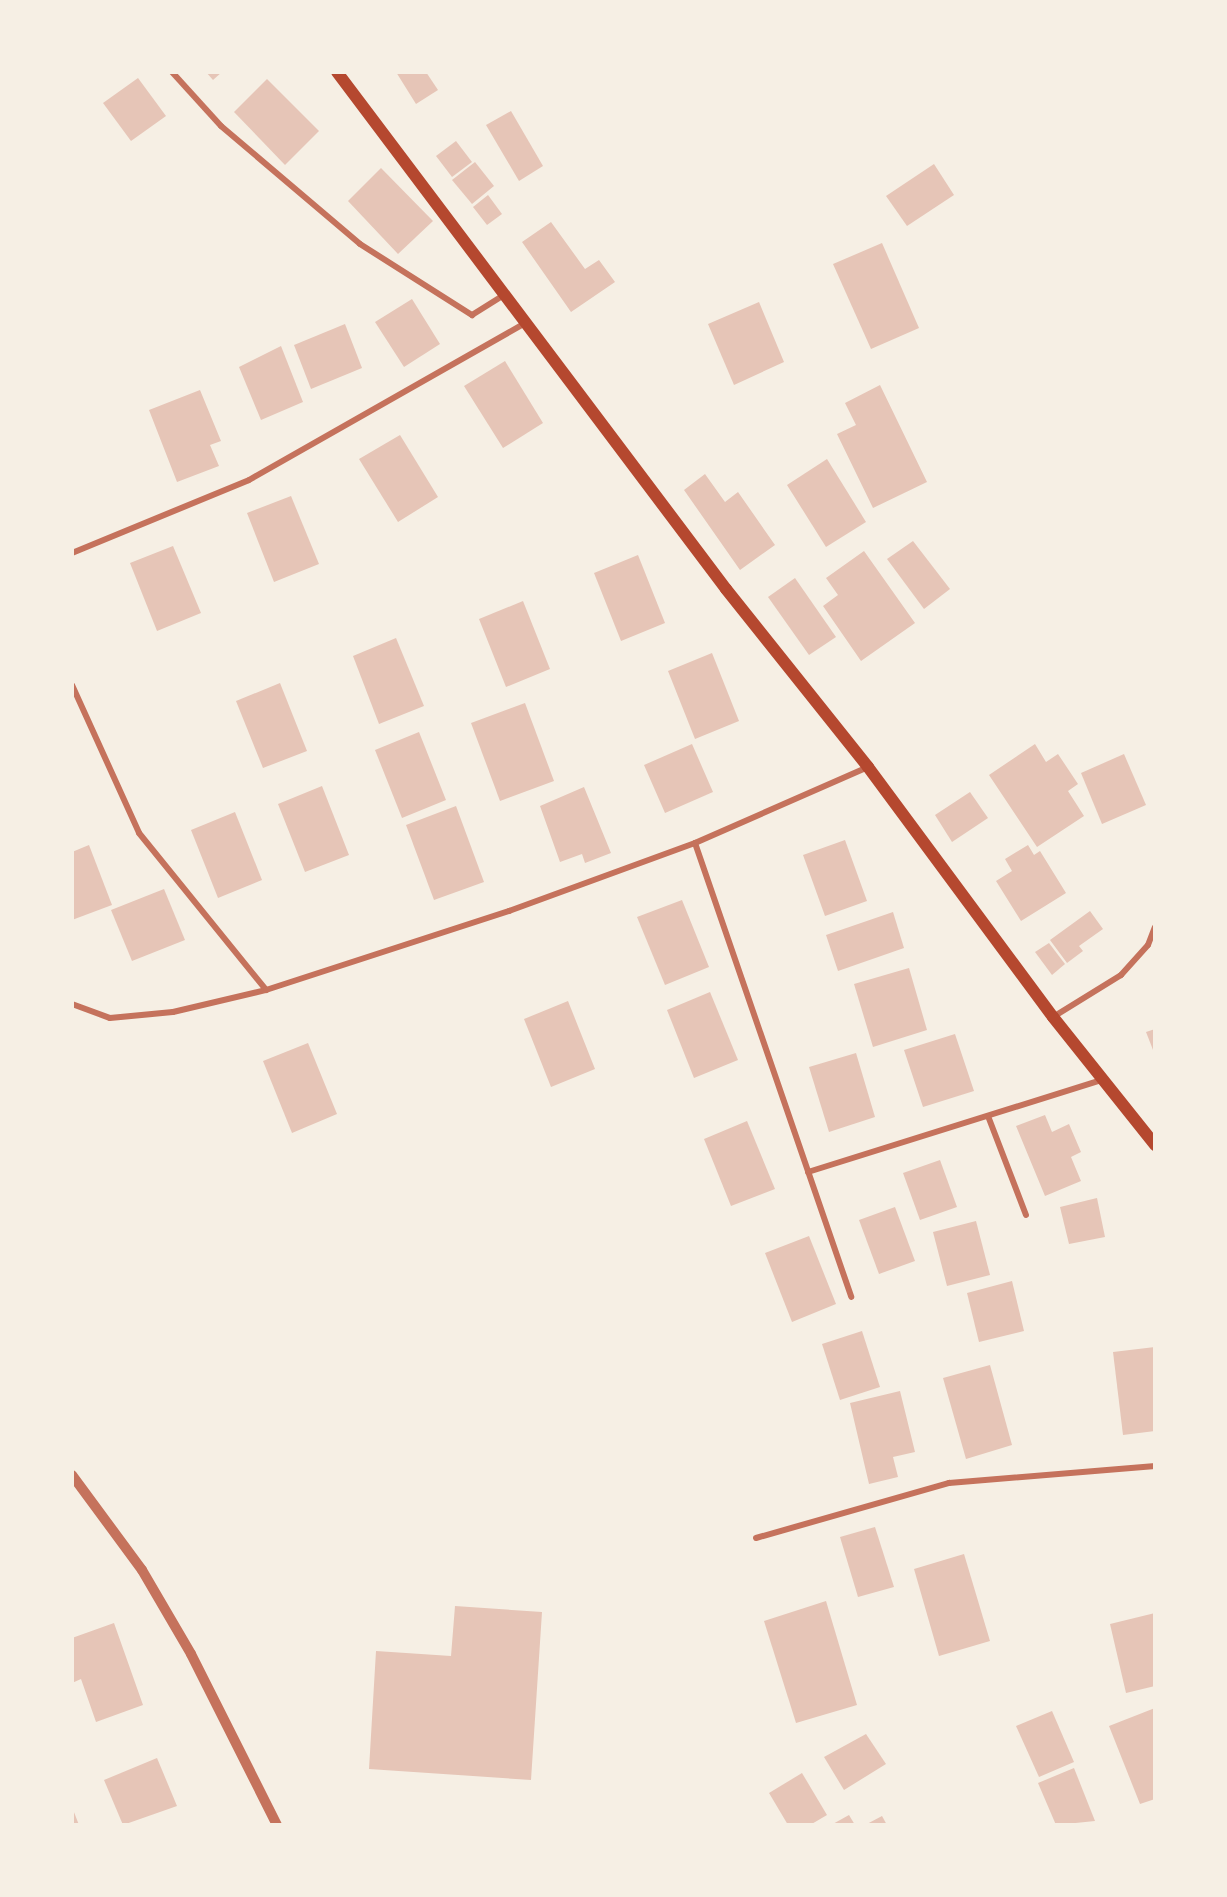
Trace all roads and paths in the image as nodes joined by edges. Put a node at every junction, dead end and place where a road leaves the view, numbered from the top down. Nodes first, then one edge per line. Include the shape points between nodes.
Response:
1 (172, 72) edge
2 (337, 72) edge
3 (506, 294) junction
4 (528, 321) junction
5 (72, 554) edge
6 (72, 685) edge
7 (868, 767) junction
8 (695, 843) junction
9 (1155, 927) edge
10 (266, 990) junction
11 (72, 1004) edge
12 (1053, 1017) junction
13 (1102, 1080) junction
14 (988, 1116) junction
15 (1155, 1145) edge
16 (808, 1172) junction
17 (1026, 1215) dead end
18 (851, 1297) dead end
19 (1155, 1466) edge
20 (72, 1475) edge
21 (756, 1538) dead end
22 (278, 1825) edge

1 - 3 street via 221,126 360,244 472,315
2 - 3 main road
3 - 4 main road
4 - 5 street via 249,480
4 - 7 main road via 726,589
6 - 10 street via 139,833
7 - 8 street
7 - 12 main road
8 - 10 street via 509,911
8 - 16 street
9 - 12 street via 1148,945 1120,975
10 - 11 street via 173,1011 110,1018
12 - 13 main road
13 - 14 street
13 - 15 main road
14 - 16 street
14 - 17 street
16 - 18 street
19 - 21 street via 949,1483
20 - 22 street via 142,1570 191,1654

